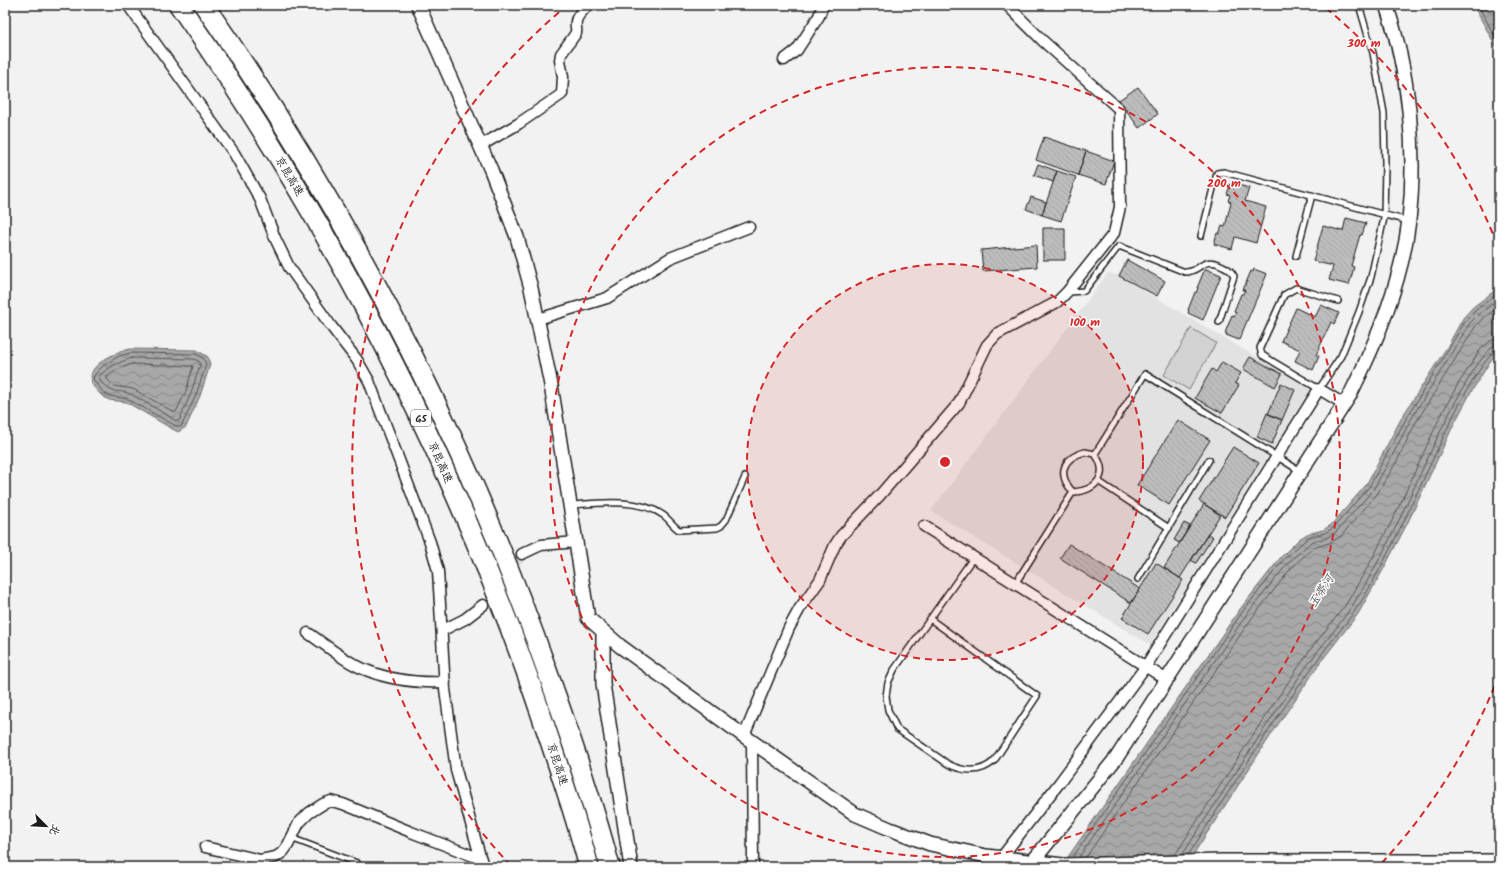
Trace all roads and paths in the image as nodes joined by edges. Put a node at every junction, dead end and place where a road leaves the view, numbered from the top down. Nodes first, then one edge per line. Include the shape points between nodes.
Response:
1 (128, 5) edge
2 (179, 5) edge
3 (204, 5) edge
4 (418, 5) edge
5 (588, 5) edge
6 (823, 5) edge
7 (1007, 5) edge
8 (1359, 5) edge
9 (1386, 5) edge
10 (784, 60) dead end
11 (480, 146) junction
12 (1312, 195) junction
13 (1384, 214) junction
14 (1409, 221) junction
15 (749, 227) dead end
16 (1200, 236) dead end
17 (1296, 256) dead end
18 (1067, 292) junction
19 (1338, 301) dead end
20 (538, 319) junction
21 (1219, 322) dead end
22 (1319, 389) junction
23 (1344, 404) junction
24 (1095, 454) junction
25 (1277, 457) junction
26 (1210, 460) dead end
27 (1301, 472) junction
28 (745, 477) dead end
29 (1098, 481) junction
30 (1073, 492) junction
31 (571, 504) junction
32 (924, 526) dead end
33 (1169, 528) junction
34 (577, 542) junction
35 (522, 554) tunnel mouth
36 (973, 558) junction
37 (1138, 579) dead end
38 (1015, 584) junction
39 (483, 605) dead end
40 (930, 619) junction
41 (443, 630) junction
42 (603, 631) junction
43 (308, 633) dead end
44 (1146, 666) junction
45 (1167, 680) junction
46 (445, 682) junction
47 (748, 739) junction
48 (291, 838) junction
49 (205, 847) dead end
50 (1499, 861) edge
51 (997, 862) edge
52 (357, 863) dead end
53 (482, 863) edge
54 (1031, 864) edge
55 (1242, 864) edge
56 (588, 867) edge
57 (610, 867) edge
58 (631, 867) edge
59 (753, 867) edge

1 - 41 street via 234,153 260,199 290,268 363,370 433,553 438,571
2 - 56 highway, 京昆高速 / G5 via 262,130 313,214 374,323 422,420 514,636 562,777
3 - 57 highway, 京昆高速 / G5 via 280,119 331,203 399,327 441,411 533,629 582,771
4 - 11 street
5 - 11 street via 577,18 576,33 561,54 562,94
6 - 10 street via 819,16 797,50
7 - 18 street via 1119,110 1120,207 1114,233
8 - 13 lane via 1373,53 1384,113
9 - 14 street via 1407,89 1411,164
11 - 20 street via 517,237
12 - 13 lane
12 - 16 lane via 1224,172 1217,174
12 - 17 lane
13 - 14 lane
13 - 22 lane via 1374,262 1359,312 1341,356
14 - 23 street via 1384,321
15 - 20 street via 670,258 607,298
18 - 21 lane via 1084,291 1119,246 1185,272 1207,262 1215,262 1229,269 1234,276
18 - 47 street via 1054,304 991,339 959,403 841,536 820,580 789,628
19 - 22 lane via 1296,288 1284,295 1260,348 1262,356
20 - 31 street
22 - 23 street
22 - 25 street
23 - 27 street
24 - 25 lane via 1145,374
24 - 29 lane via 1101,462 1102,472
24 - 30 lane via 1084,452 1074,455 1066,463 1063,473 1066,484
25 - 27 lane
25 - 44 street
26 - 33 lane
27 - 45 street
28 - 31 lane via 726,520 717,528 679,530 664,515 653,509 619,502
29 - 30 lane via 1092,488 1083,492
29 - 33 lane
30 - 38 lane
31 - 34 street
32 - 36 street
33 - 37 lane
34 - 35 street via 542,545
34 - 42 street via 588,618
36 - 38 street
36 - 40 lane
38 - 44 street
39 - 41 street via 465,619
40 - 40 lane via 894,670 886,696 888,710 897,728 948,764 964,770 984,769 994,761 1037,696
41 - 46 street
42 - 47 street
42 - 58 street via 603,684
43 - 46 street via 366,670 392,678 425,683
44 - 45 street
44 - 51 street
45 - 54 street via 1117,757
46 - 53 street via 456,770
47 - 51 street via 855,814 930,844 986,856
47 - 59 street
48 - 49 street via 283,852 276,857 260,860
48 - 52 lane
48 - 53 street via 299,823 309,813 323,804 335,801
50 - 55 street
51 - 54 street
54 - 55 street via 1222,861

